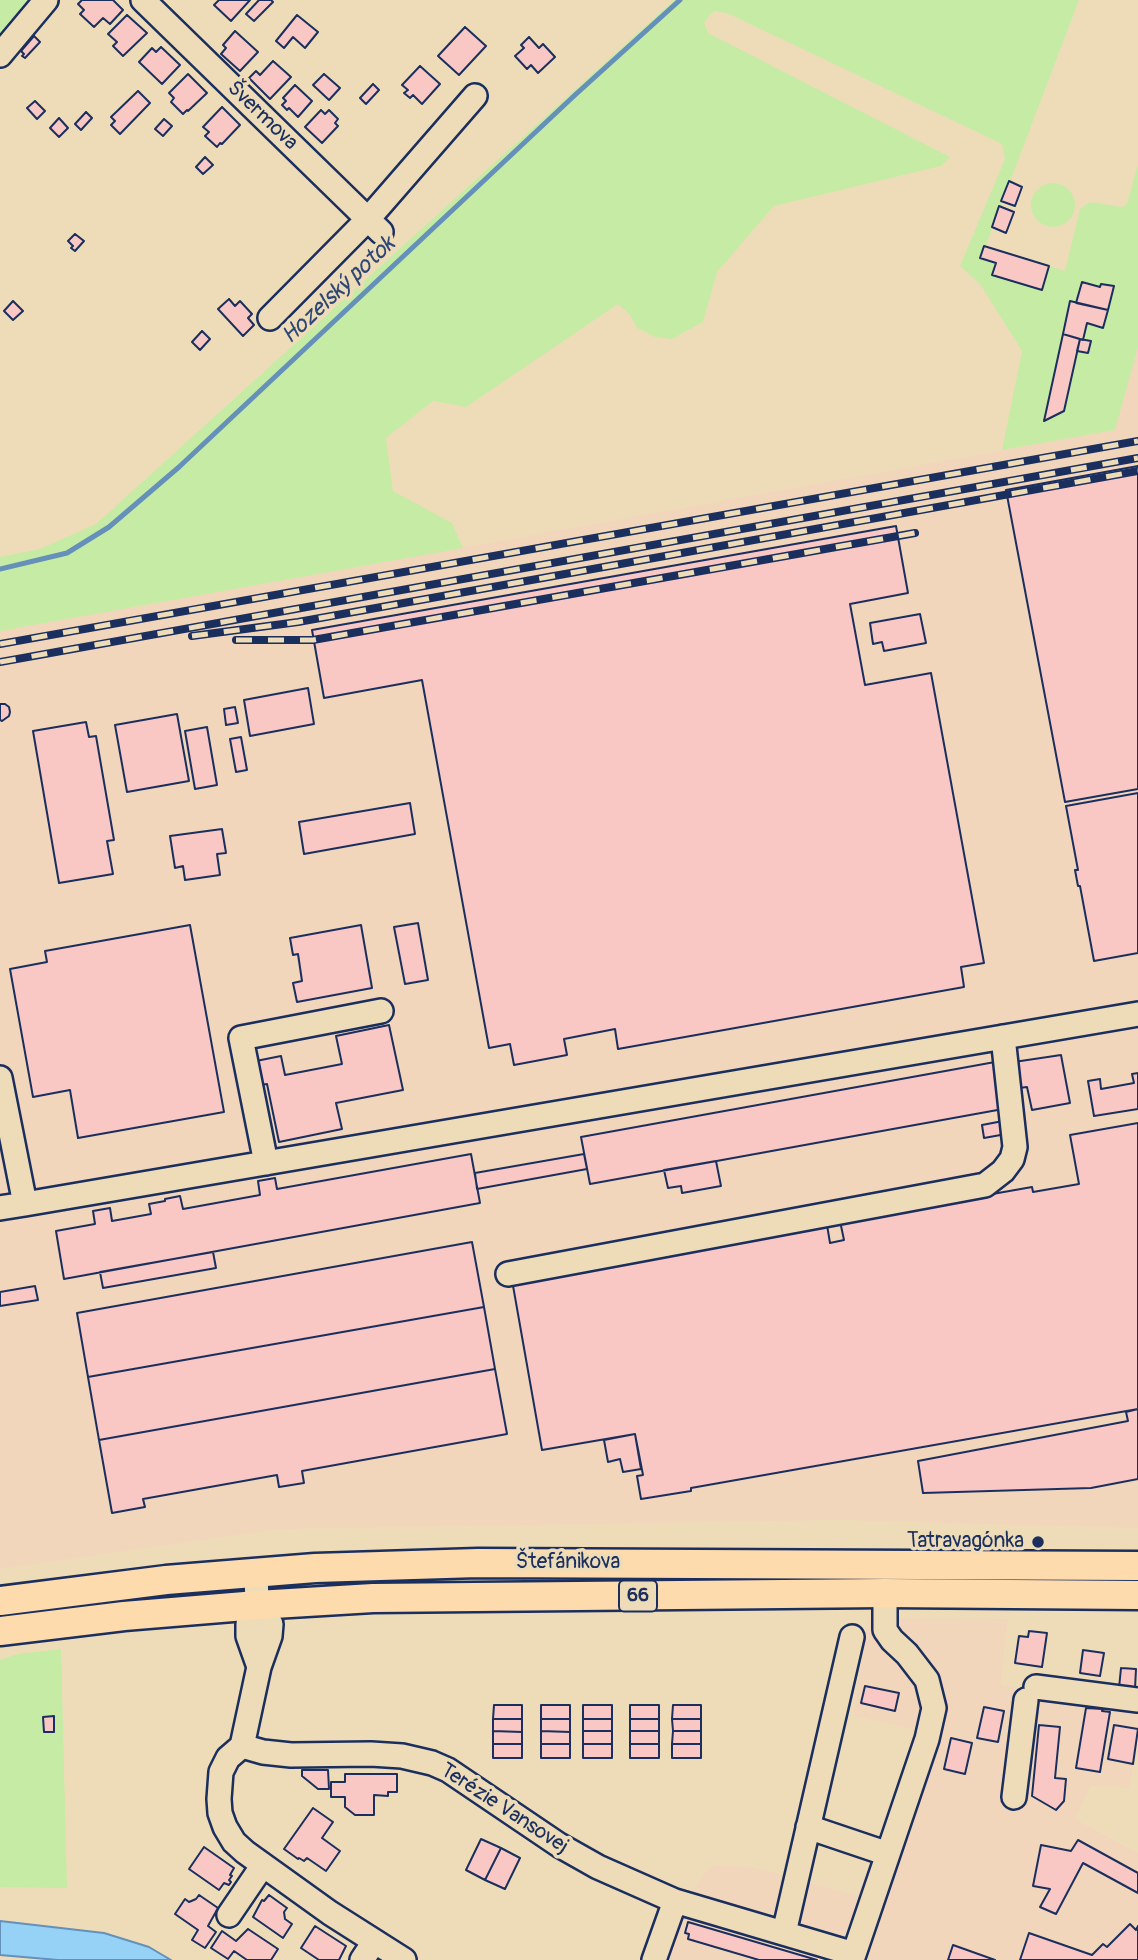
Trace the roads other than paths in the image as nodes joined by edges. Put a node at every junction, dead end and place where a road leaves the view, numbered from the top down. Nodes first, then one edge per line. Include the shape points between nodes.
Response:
1 (46, 0) edge
2 (143, 0) edge
3 (0, 55) edge
4 (475, 96) dead end
5 (374, 225) junction
6 (270, 318) dead end
7 (381, 1011) dead end
8 (1138, 1014) edge
9 (1003, 1037) junction
10 (0, 1078) edge
11 (266, 1163) junction
12 (25, 1204) junction
13 (0, 1208) edge
14 (508, 1274) dead end
15 (1138, 1566) edge
16 (256, 1572) junction
17 (885, 1593) junction
18 (1138, 1595) edge
19 (0, 1601) edge
20 (257, 1605) junction
21 (0, 1631) edge
22 (852, 1637) dead end
23 (1138, 1700) edge
24 (242, 1746) junction
25 (1014, 1797) dead end
26 (808, 1827) junction
27 (888, 1854) junction
28 (263, 1865) junction
29 (675, 1901) junction
30 (229, 1915) dead end
31 (784, 1933) junction
32 (368, 1951) edge
33 (853, 1957) edge
34 (404, 1960) edge
35 (654, 1960) edge

1 - 3 street
2 - 5 street, Švermova
4 - 5 street
5 - 6 street
7 - 11 street via 240,1038
8 - 9 street
9 - 11 street
9 - 14 street via 1015,1147 1003,1171 985,1185
10 - 12 street
11 - 12 street
12 - 13 street
15 - 16 main road, Štefánikova / 66 via 478,1563
16 - 19 main road, Štefánikova / 66
16 - 20 street
17 - 18 main road, Štefánikova / 66
17 - 20 main road, Štefánikova / 66 via 373,1598
17 - 27 street via 885,1630 927,1680 934,1708
20 - 21 main road, Štefánikova / 66
20 - 24 street via 271,1625 270,1636
22 - 26 street
23 - 25 street via 1031,1693
24 - 28 street via 221,1772 220,1813 234,1842
24 - 29 street, Terézie Vansovej via 291,1755 371,1754 432,1763 559,1845
26 - 27 street
26 - 31 street
27 - 33 street
28 - 30 street
28 - 32 street
29 - 31 street, Terézie Vansovej
29 - 35 street
31 - 33 street, Terézie Vansovej
32 - 34 street

